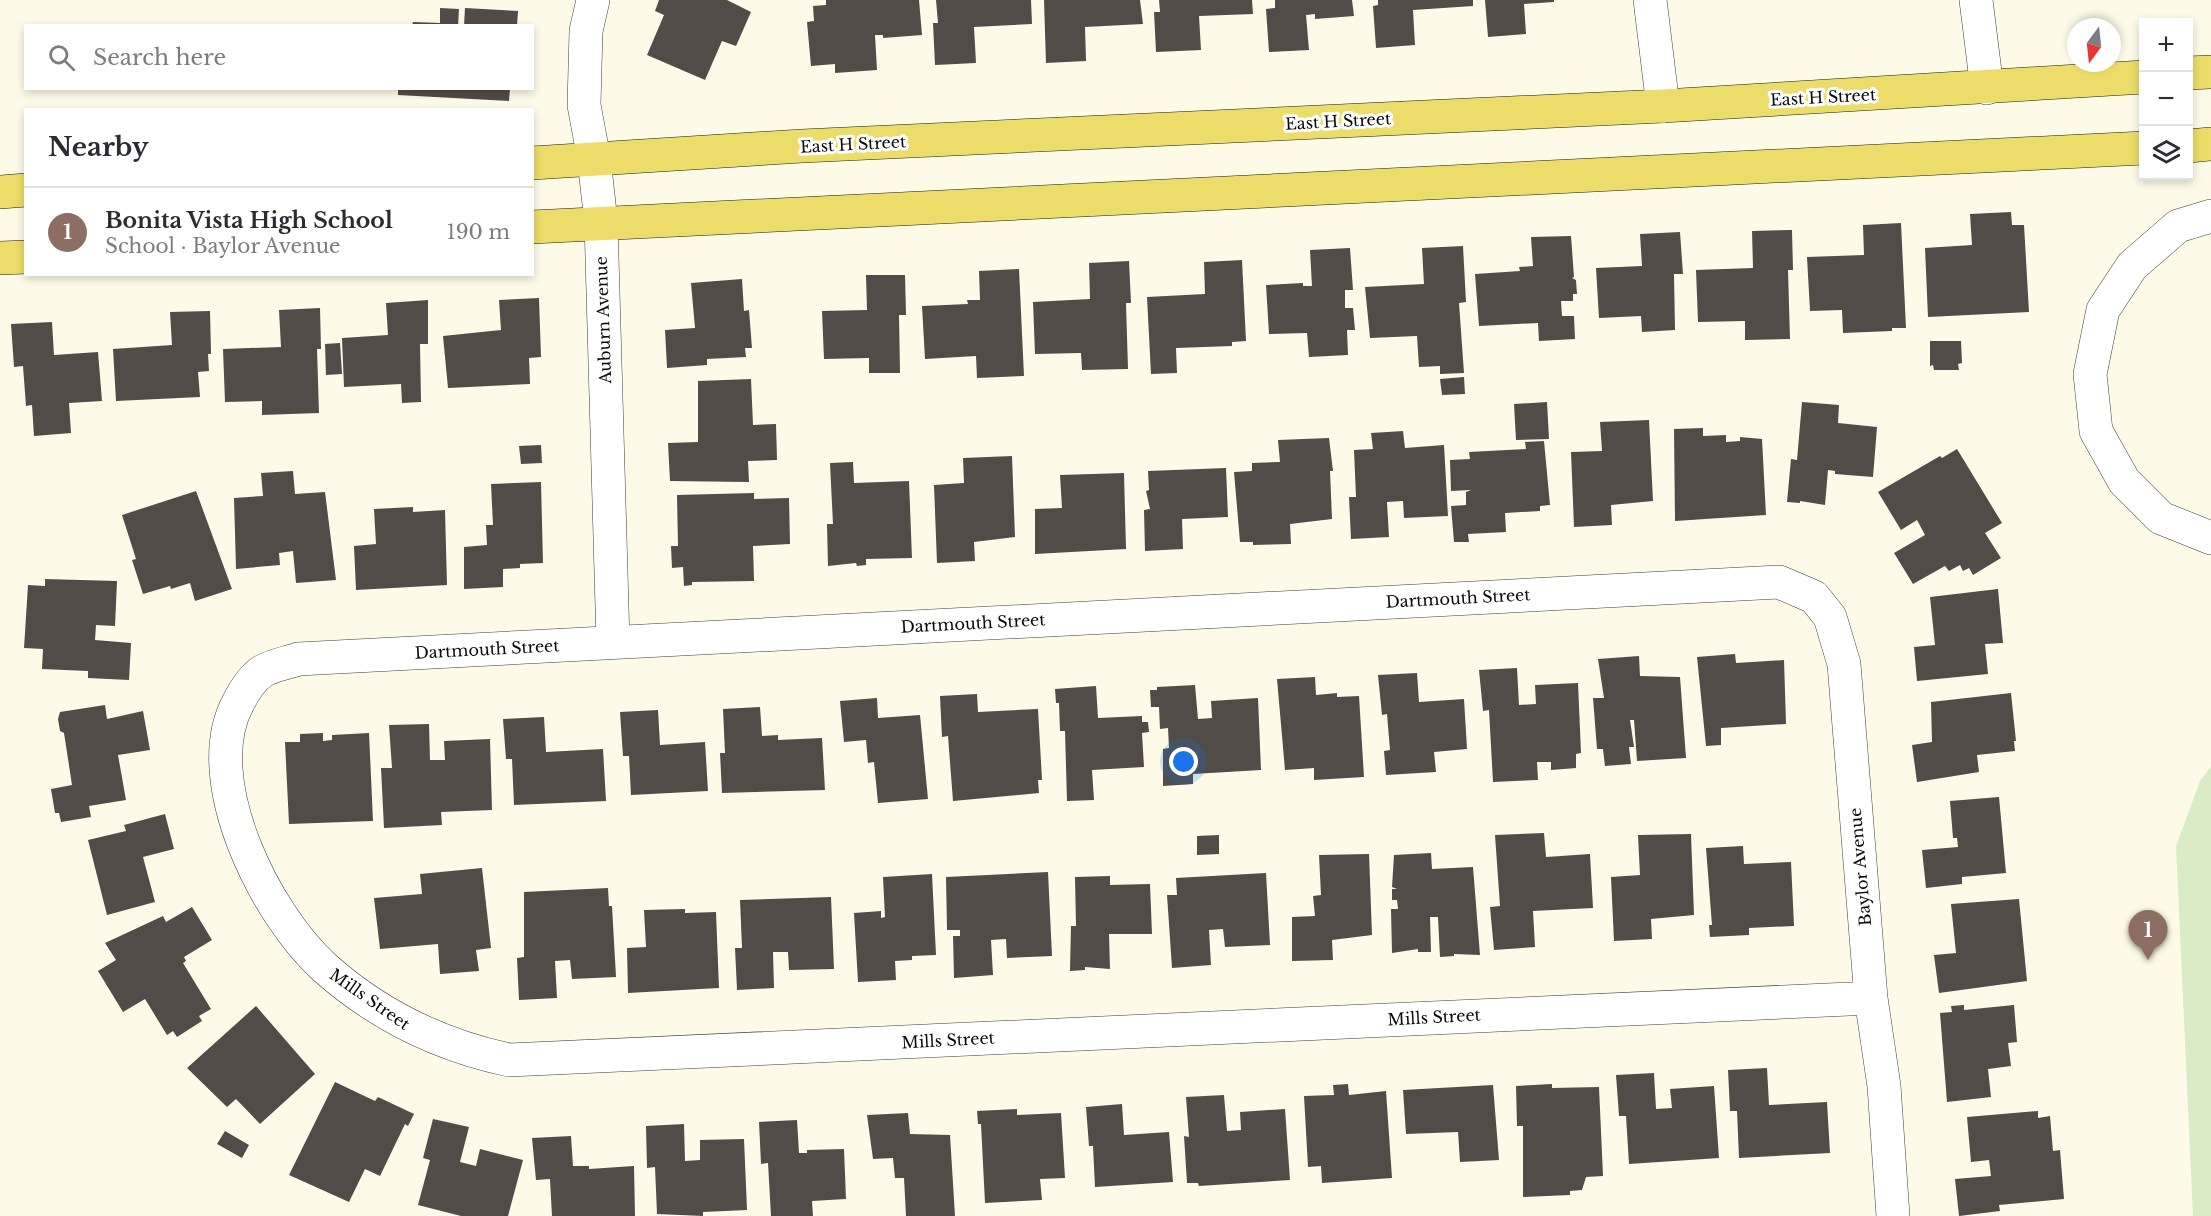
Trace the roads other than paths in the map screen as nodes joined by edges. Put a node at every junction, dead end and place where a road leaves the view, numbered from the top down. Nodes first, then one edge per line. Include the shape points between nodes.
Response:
1 (593, 0) edge
2 (1650, 0) edge
3 (1976, 0) edge
4 (2211, 72) edge
5 (2193, 73) edge
6 (2139, 77) edge
7 (1987, 88) junction
8 (1663, 106) junction
9 (2211, 144) edge
10 (2193, 146) edge
11 (2139, 148) edge
12 (594, 159) junction
13 (534, 163) edge
14 (24, 190) edge
15 (0, 192) edge
16 (2211, 216) edge
17 (601, 222) junction
18 (534, 227) edge
19 (24, 257) edge
20 (0, 258) edge
21 (2211, 538) edge
22 (1744, 583) joint
23 (613, 642) junction
24 (228, 720) joint
25 (1871, 998) junction
26 (1893, 1216) edge

1 - 12 street, Auburn Avenue via 586,31 584,105
2 - 8 street
3 - 7 street
4 - 5 main road
6 - 7 main road, East H Street
7 - 8 main road, East H Street
8 - 12 main road, East H Street via 813,145
9 - 10 main road
11 - 17 main road
12 - 13 main road, East H Street
12 - 17 street, Auburn Avenue
14 - 15 main road
16 - 21 street via 2178,226 2132,266 2103,310 2090,374 2096,431 2124,481 2162,518
17 - 18 main road
17 - 23 street, Auburn Avenue
19 - 20 main road
22 - 23 street, Dartmouth Street
22 - 25 street, Baylor Avenue via 1779,582 1814,597 1830,617 1844,664
23 - 24 street, Dartmouth Street via 298,660 264,671 244,690
24 - 25 street, Mills Street via 226,757 240,834 268,896 296,937 324,967 395,1020 470,1052 509,1060
25 - 26 street, Baylor Avenue via 1884,1086

